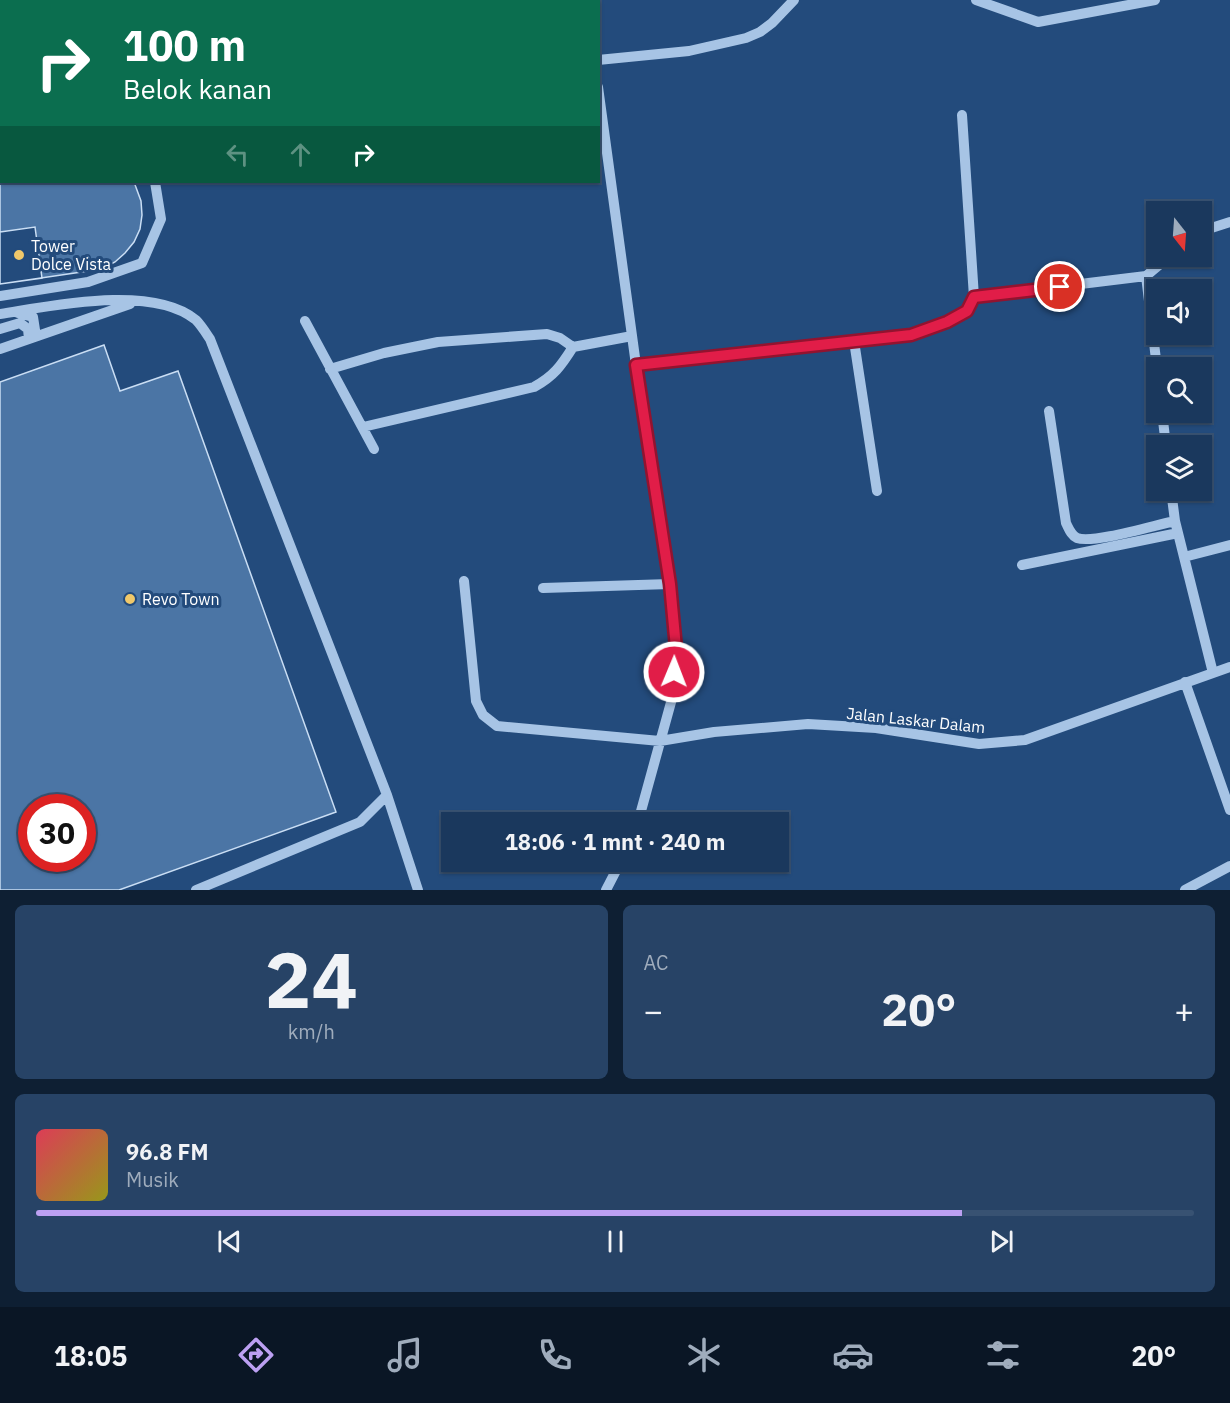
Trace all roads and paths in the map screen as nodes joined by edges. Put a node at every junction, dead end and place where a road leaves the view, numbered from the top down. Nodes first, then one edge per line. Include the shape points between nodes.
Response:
1 (794, 0) edge
2 (976, 0) edge
3 (1155, 0) edge
4 (600, 60) edge
5 (600, 102) edge
6 (962, 115) dead end
7 (155, 183) edge
8 (1230, 222) edge
9 (1212, 228) edge
10 (1157, 267) edge
11 (1146, 276) junction
12 (0, 296) edge
13 (974, 297) junction
14 (138, 301) junction
15 (12, 312) junction
16 (0, 314) edge
17 (304, 321) dead end
18 (0, 329) edge
19 (632, 336) junction
20 (29, 339) junction
21 (854, 341) junction
22 (573, 347) junction
23 (0, 349) edge
24 (1156, 357) edge
25 (636, 365) junction
26 (330, 369) junction
27 (1049, 411) dead end
28 (363, 427) junction
29 (374, 449) dead end
30 (877, 492) dead end
31 (1172, 501) edge
32 (1175, 521) junction
33 (1178, 533) junction
34 (1230, 545) edge
35 (1184, 556) junction
36 (1023, 565) dead end
37 (464, 581) dead end
38 (670, 584) junction
39 (543, 588) dead end
40 (1230, 667) edge
41 (1213, 674) junction
42 (1185, 682) junction
43 (660, 741) junction
44 (387, 795) junction
45 (1230, 810) edge
46 (641, 812) edge
47 (1230, 866) edge
48 (615, 872) edge
49 (196, 890) edge
50 (418, 890) edge
51 (606, 890) edge
52 (1185, 890) edge

1 - 4 street via 772,23 746,38 689,51
2 - 3 street via 1038,22
5 - 19 street
6 - 13 street
7 - 12 street via 161,219 142,263 88,282
8 - 9 street
10 - 11 street
11 - 13 street
11 - 24 street
13 - 21 street via 967,311 947,322 911,335
14 - 15 street via 88,301
14 - 20 street
14 - 44 street via 155,301 178,310 196,321 210,339
15 - 16 street
15 - 20 street via 33,317 35,330
17 - 26 street
18 - 20 street via 20,323 28,329
19 - 22 street
19 - 25 street
20 - 23 street
21 - 25 street
21 - 30 street
22 - 26 street via 547,334 438,342
22 - 28 street via 560,369 534,387
25 - 38 street
26 - 28 street
27 - 32 street via 1070,533 1078,538 1097,538
28 - 29 street
31 - 32 street
32 - 33 street
33 - 35 street
33 - 36 street
34 - 35 street
35 - 41 street
37 - 43 street, Jalan Laskar Dalam via 476,701 490,721 497,726
38 - 39 street
38 - 43 street via 676,648 673,695
40 - 41 street, Jalan Laskar Dalam
41 - 42 street, Jalan Laskar Dalam
42 - 43 street, Jalan Laskar Dalam via 1025,740 1000,743 979,744 876,728 808,724
42 - 45 street
43 - 46 street
44 - 49 street via 360,822
44 - 50 street
47 - 52 street
48 - 51 street

